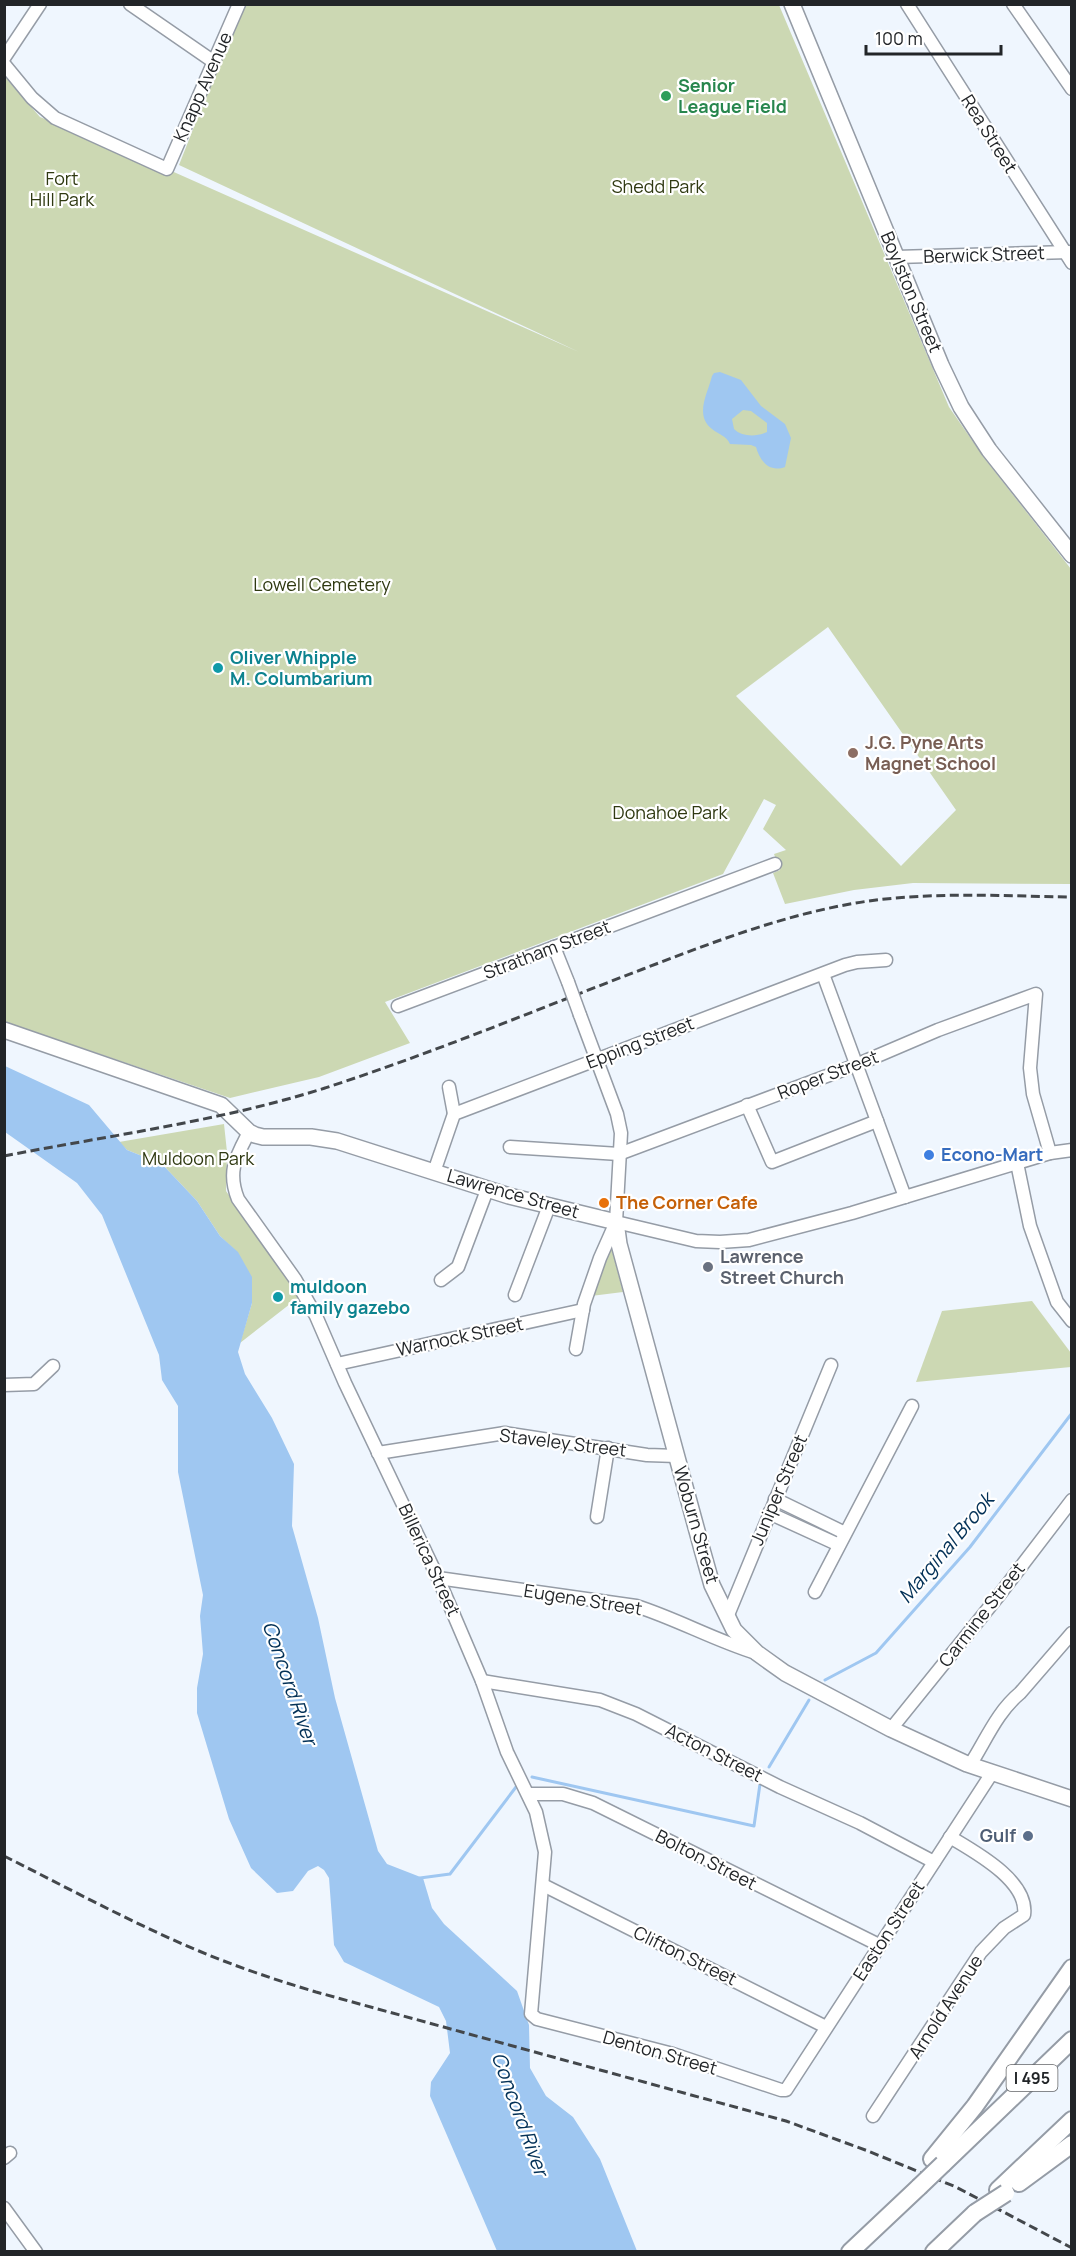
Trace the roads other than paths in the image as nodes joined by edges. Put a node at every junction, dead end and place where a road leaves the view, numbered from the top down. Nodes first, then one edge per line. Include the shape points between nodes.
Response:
1 (40, 4) edge
2 (130, 4) edge
3 (239, 4) edge
4 (792, 4) edge
5 (908, 4) edge
6 (1013, 4) edge
7 (4, 58) edge
8 (213, 62) junction
9 (4, 64) edge
10 (1071, 88) edge
11 (1069, 256) edge
12 (896, 257) junction
13 (1071, 555) edge
14 (775, 864) dead end
15 (555, 947) junction
16 (886, 960) dead end
17 (823, 974) junction
18 (398, 1006) dead end
19 (4, 1030) edge
20 (596, 1060) junction
21 (856, 1065) junction
22 (449, 1087) dead end
23 (747, 1105) junction
24 (454, 1114) junction
25 (877, 1121) junction
26 (249, 1132) junction
27 (510, 1147) dead end
28 (1071, 1150) edge
29 (1050, 1153) junction
30 (619, 1154) junction
31 (1017, 1163) junction
32 (435, 1172) junction
33 (487, 1190) junction
34 (905, 1197) junction
35 (549, 1206) junction
36 (616, 1222) junction
37 (441, 1280) dead end
38 (515, 1295) dead end
39 (583, 1311) junction
40 (1071, 1321) edge
41 (576, 1348) dead end
42 (337, 1364) junction
43 (831, 1365) dead end
44 (53, 1366) dead end
45 (4, 1385) edge
46 (912, 1406) dead end
47 (608, 1448) junction
48 (378, 1453) junction
49 (677, 1456) junction
50 (775, 1499) junction
51 (1071, 1500) edge
52 (769, 1513) junction
53 (597, 1517) dead end
54 (845, 1533) junction
55 (839, 1545) junction
56 (438, 1578) junction
57 (815, 1592) dead end
58 (728, 1615) junction
59 (1071, 1633) edge
60 (757, 1653) junction
61 (482, 1681) junction
62 (891, 1729) junction
63 (970, 1765) junction
64 (992, 1773) junction
65 (528, 1794) junction
66 (1071, 1799) edge
67 (950, 1837) junction
68 (934, 1862) junction
69 (543, 1886) junction
70 (879, 1945) junction
71 (1071, 1968) edge
72 (534, 2017) joint
73 (826, 2027) junction
74 (1071, 2040) edge
75 (786, 2090) joint
76 (873, 2116) dead end
77 (1071, 2120) edge
78 (1071, 2144) edge
79 (937, 2161) junction
80 (1002, 2191) junction
81 (4, 2208) edge
82 (36, 2252) edge
83 (850, 2252) edge
84 (934, 2252) edge

1 - 7 street
2 - 8 street
3 - 8 street, Knapp Avenue
4 - 12 main road, Boylston Street
5 - 11 street, Rea Street
6 - 10 street
8 - 9 street, Knapp Avenue via 166,169 55,118
11 - 12 street, Berwick Street
12 - 13 main road, Boylston Street via 961,407 989,450
14 - 15 street, Stratham Street
15 - 18 street, Stratham Street
15 - 20 street, bridge
16 - 17 street, Epping Street via 857,962
17 - 20 street, Epping Street
17 - 21 street
19 - 26 main road via 220,1105
20 - 24 street, Epping Street
20 - 30 street via 620,1123
21 - 23 street, Roper Street
21 - 25 street
21 - 29 street, Roper Street via 1036,994 1030,1068 1033,1094
22 - 24 street
23 - 25 street via 772,1162
23 - 30 street, Roper Street
24 - 32 street
25 - 34 street
26 - 32 main road, Lawrence Street via 263,1137 338,1140
26 - 42 street, Billerica Street via 234,1161 234,1190 303,1292
27 - 30 street
28 - 29 street, Lawrence Street
29 - 31 street, Lawrence Street
30 - 36 street
31 - 34 street, Lawrence Street
31 - 40 street via 1030,1226 1057,1302
32 - 33 main road, Lawrence Street
33 - 35 main road, Lawrence Street
33 - 37 street via 458,1267
34 - 36 street, Lawrence Street via 749,1240 696,1240
35 - 36 main road, Lawrence Street
35 - 38 street
36 - 39 street
36 - 49 main road, Woburn Street
39 - 41 street
39 - 42 street, Warnock Street
42 - 48 street, Billerica Street
43 - 50 street, Juniper Street
44 - 45 street via 34,1384
46 - 54 street
47 - 48 street, Staveley Street via 505,1433
47 - 49 street, Staveley Street
47 - 53 street
48 - 56 street, Billerica Street
49 - 58 main road, Woburn Street via 712,1585
50 - 52 street, Juniper Street
50 - 54 street
51 - 62 street, Carmine Street
52 - 55 street
52 - 58 street, Juniper Street
54 - 55 street
55 - 57 street
56 - 60 street, Eugene Street via 636,1606
56 - 61 street, Billerica Street
58 - 60 main road, Woburn Street via 734,1630
59 - 63 street via 1010,1701
60 - 62 main road, Woburn Street via 785,1673
61 - 65 street, Billerica Street via 507,1752
61 - 68 street, Acton Street via 600,1700 636,1714
62 - 63 main road, Woburn Street
63 - 64 main road, Woburn Street
64 - 66 main road, Woburn Street
64 - 67 street, Easton Street
65 - 69 street, Billerica Street via 543,1835
65 - 70 street, Bolton Street via 563,1794 593,1803
67 - 68 street, Easton Street
67 - 76 street, Arnold Avenue via 997,1866 1022,1896 1024,1915 981,1952
68 - 70 street, Easton Street
69 - 72 street, Billerica Street via 531,2004
69 - 73 street, Clifton Street
70 - 73 street, Easton Street
71 - 79 highway
72 - 75 street, Denton Street via 673,2054
73 - 75 street, Easton Street
74 - 79 highway, I 495
77 - 80 highway
78 - 80 highway
79 - 83 highway, I 495, bridge via 919,2187
80 - 84 highway, bridge
81 - 82 street

